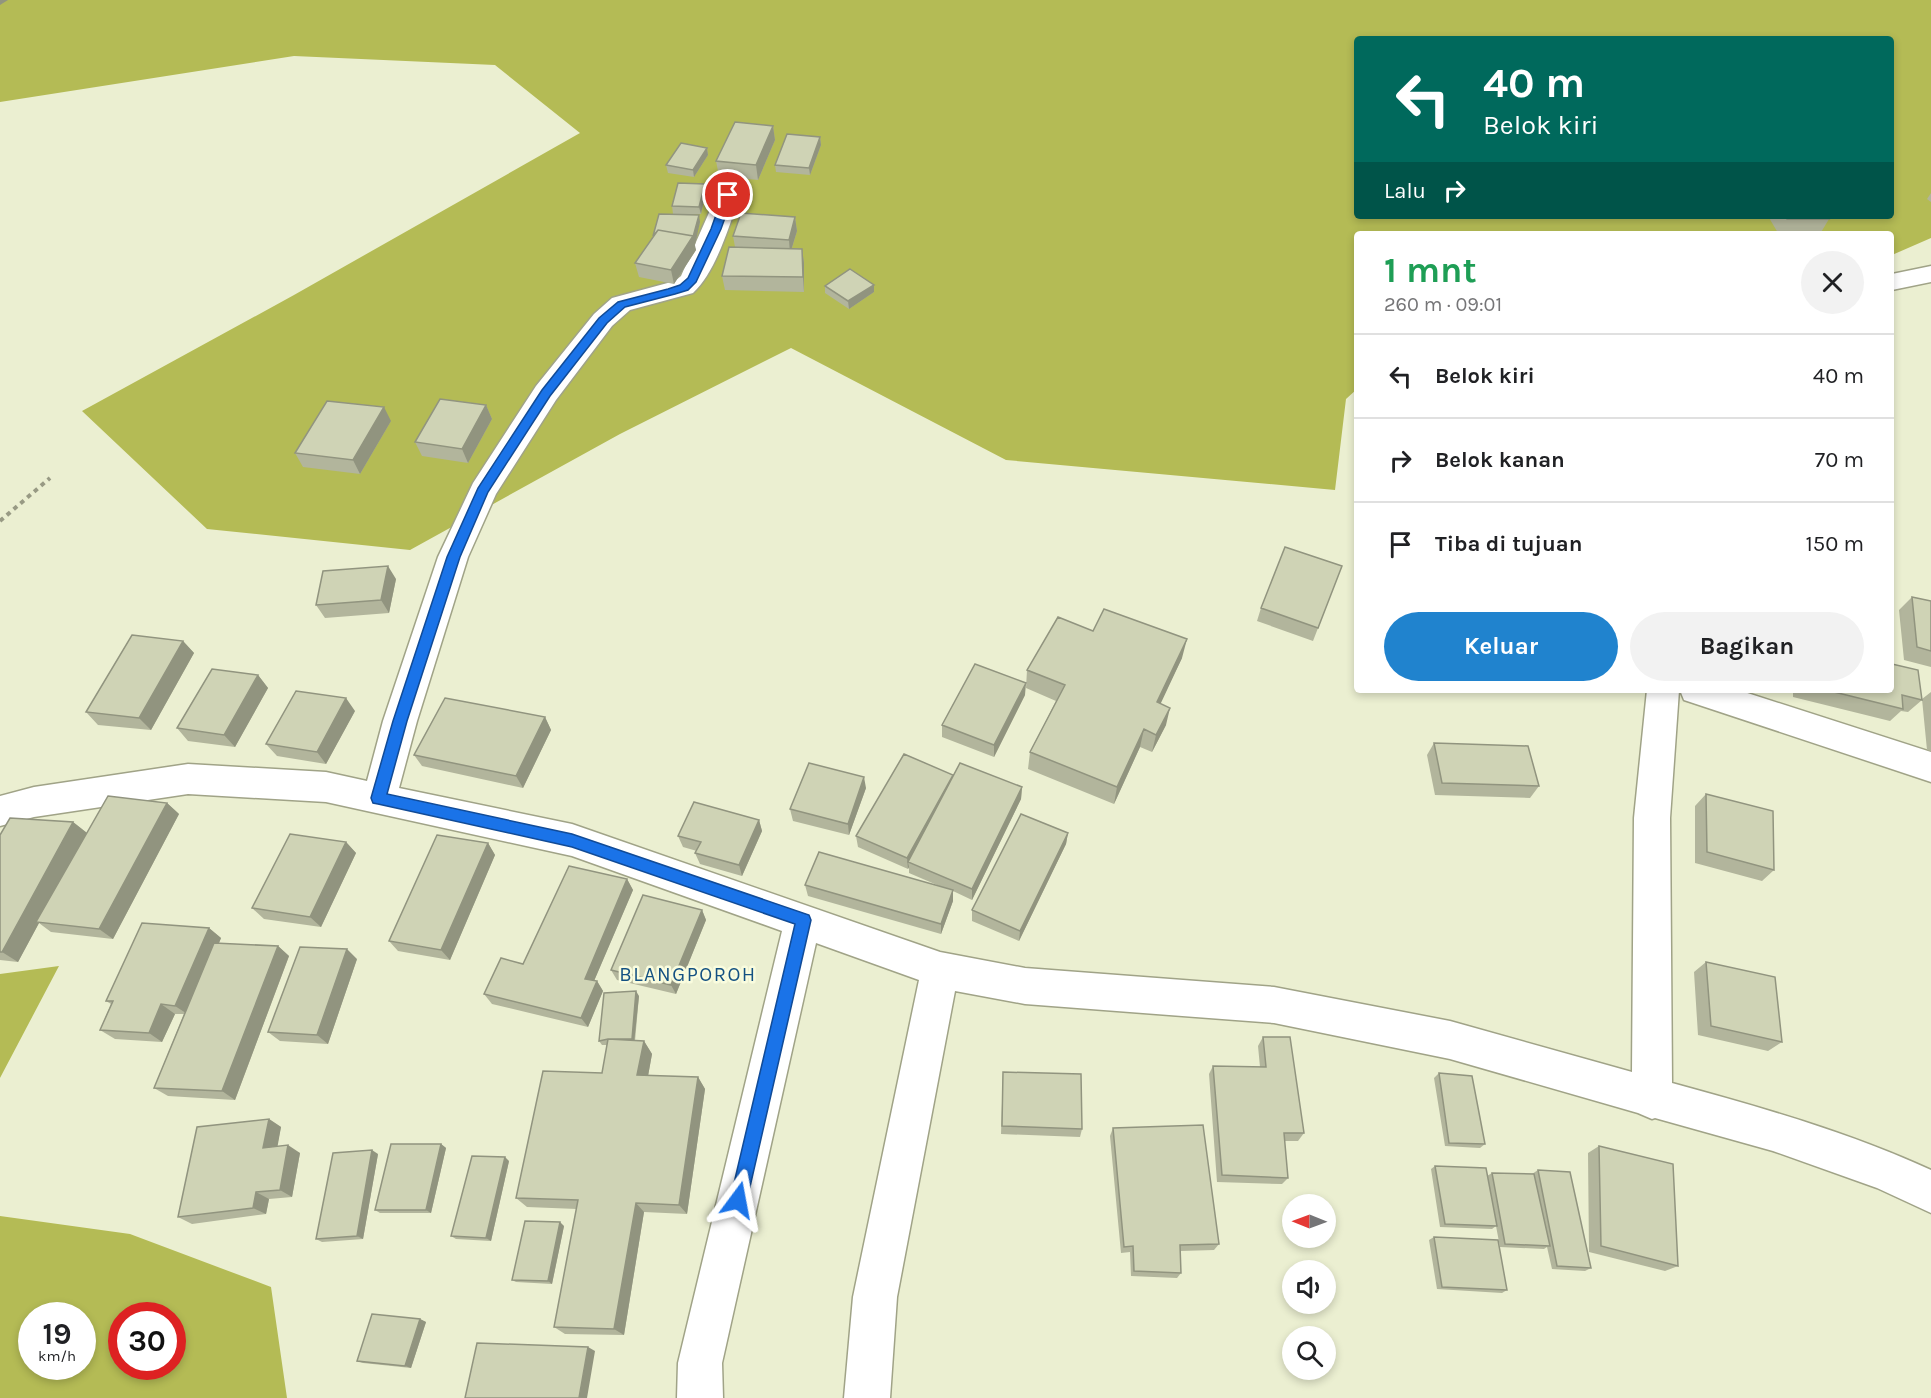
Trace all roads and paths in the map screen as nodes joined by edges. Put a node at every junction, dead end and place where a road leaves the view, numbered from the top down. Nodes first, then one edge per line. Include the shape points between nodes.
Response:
1 (728, 195) dead end
2 (1931, 274) edge
3 (1894, 282) edge
4 (50, 478) dead end
5 (0, 521) edge
6 (1663, 693) edge
7 (1705, 693) edge
8 (1931, 767) edge
9 (378, 798) junction
10 (0, 811) edge
11 (803, 920) junction
12 (940, 970) junction
13 (1652, 1099) junction
14 (1931, 1192) edge
15 (700, 1398) edge
16 (867, 1398) edge

1 - 9 street via 692,280 678,289 621,304 603,320 546,393 483,491 453,557
2 - 3 street
4 - 5 path
6 - 13 street via 1652,818
7 - 8 street
9 - 10 street via 326,787 188,779 34,802
9 - 11 street via 572,840
11 - 12 street
11 - 15 street via 700,1363
12 - 13 street via 1025,986 1274,1005 1449,1040
12 - 16 street via 875,1297
13 - 14 street via 1773,1131 1884,1170

